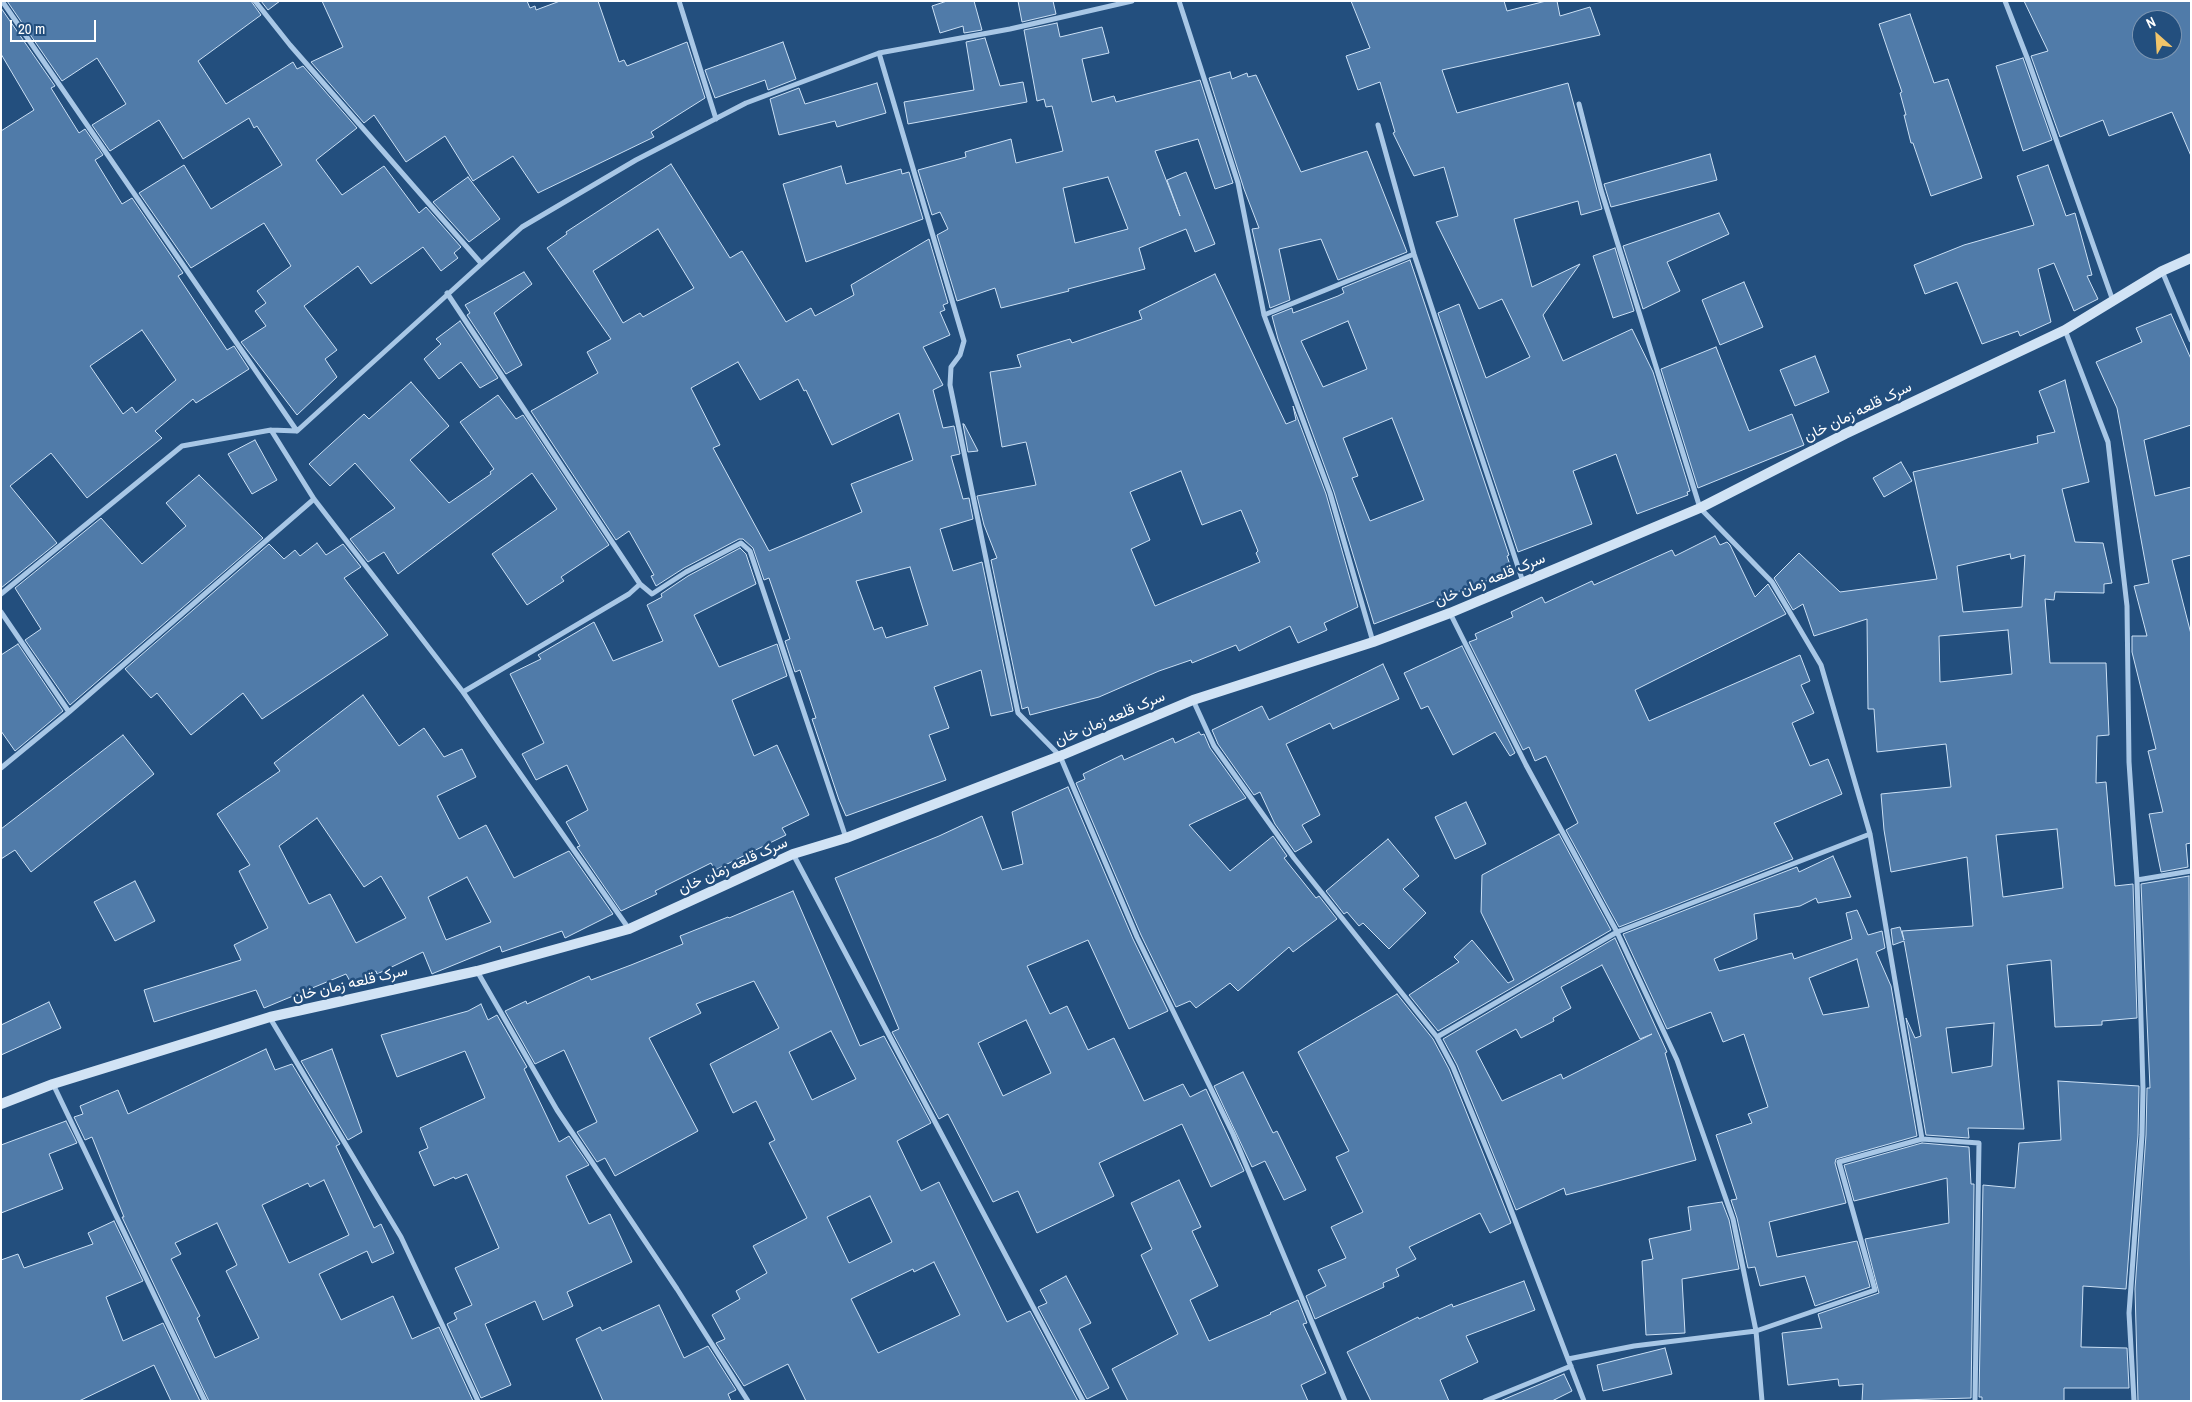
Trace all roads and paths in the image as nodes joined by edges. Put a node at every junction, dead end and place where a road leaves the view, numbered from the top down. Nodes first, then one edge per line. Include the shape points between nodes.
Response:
1 (2, 1) edge
2 (255, 1) edge
3 (679, 1) edge
4 (1132, 1) edge
5 (1179, 1) edge
6 (2005, 1) edge
7 (879, 53) junction
8 (1579, 104) dead end
9 (716, 119) junction
10 (1378, 125) dead end
11 (1414, 254) junction
12 (2191, 258) edge
13 (480, 262) junction
14 (2162, 271) junction
15 (447, 293) junction
16 (2113, 301) junction
17 (1264, 315) junction
18 (2065, 330) junction
19 (2191, 340) edge
20 (272, 430) junction
21 (297, 431) junction
22 (314, 499) junction
23 (1700, 508) junction
24 (1524, 583) junction
25 (640, 584) junction
26 (1, 594) edge
27 (1, 612) edge
28 (1450, 613) junction
29 (1373, 642) junction
30 (463, 692) junction
31 (1193, 700) junction
32 (69, 712) junction
33 (1060, 756) junction
34 (1, 768) edge
35 (1870, 834) junction
36 (846, 838) junction
37 (793, 854) junction
38 (2191, 871) edge
39 (2137, 880) junction
40 (629, 930) junction
41 (1617, 932) junction
42 (477, 970) junction
43 (270, 1017) junction
44 (1437, 1038) junction
45 (54, 1084) junction
46 (1, 1104) edge
47 (1922, 1139) junction
48 (1756, 1331) junction
49 (1568, 1358) junction
50 (1572, 1366) junction
51 (205, 1401) edge
52 (478, 1401) edge
53 (748, 1401) edge
54 (1083, 1401) edge
55 (1345, 1401) edge
56 (1485, 1401) edge
57 (1584, 1401) edge
58 (1762, 1401) edge
59 (1975, 1401) edge
60 (2134, 1401) edge

1 - 21 street
2 - 13 street
3 - 9 street
4 - 7 street via 1010,29
5 - 17 street via 1238,183
6 - 16 street
7 - 9 street via 746,103
7 - 33 street via 964,341 960,355 951,367 950,385 1018,713
8 - 23 street via 1602,190
9 - 13 street via 636,160 522,226
10 - 11 street
11 - 17 street
11 - 24 street
12 - 14 street, سرک قلعه زمان خان
13 - 15 street
14 - 16 street, سرک قلعه زمان خان
14 - 19 street
15 - 21 street
15 - 25 street
16 - 18 street, سرک قلعه زمان خان
17 - 29 street via 1330,493
18 - 23 street, سرک قلعه زمان خان via 1845,434
18 - 39 street via 2108,442 2127,606 2129,762
20 - 21 street
20 - 22 street
20 - 26 street via 182,446
22 - 30 street
22 - 32 street
23 - 24 street, سرک قلعه زمان خان
23 - 35 street via 1772,582 1821,665
24 - 28 street, سرک قلعه زمان خان
25 - 30 street via 629,594
25 - 36 street via 652,594 741,543 750,551
27 - 32 street
28 - 29 street, سرک قلعه زمان خان
28 - 41 street via 1526,765
29 - 31 street, سرک قلعه زمان خان
30 - 40 street
31 - 33 street, سرک قلعه زمان خان
31 - 44 street via 1214,746 1294,858
32 - 34 street
33 - 36 street, سرک قلعه زمان خان
33 - 55 street via 1138,937 1233,1134
35 - 41 street
35 - 47 street
36 - 37 street, سرک قلعه زمان خان
37 - 40 street, سرک قلعه زمان خان
37 - 54 street
38 - 39 street
39 - 60 street via 2142,1135 2129,1313
40 - 42 street, سرک قلعه زمان خان
41 - 44 street
41 - 48 street via 1677,1060 1732,1219
42 - 43 street, سرک قلعه زمان خان
42 - 53 street via 557,1110
43 - 45 street, سرک قلعه زمان خان
43 - 52 street via 401,1238
44 - 49 street via 1453,1067 1493,1164
45 - 46 street, سرک قلعه زمان خان
45 - 51 street
47 - 48 street via 1839,1162 1875,1290
47 - 59 street via 1979,1143
48 - 49 street
48 - 58 street
49 - 50 street
50 - 56 street
50 - 57 street

